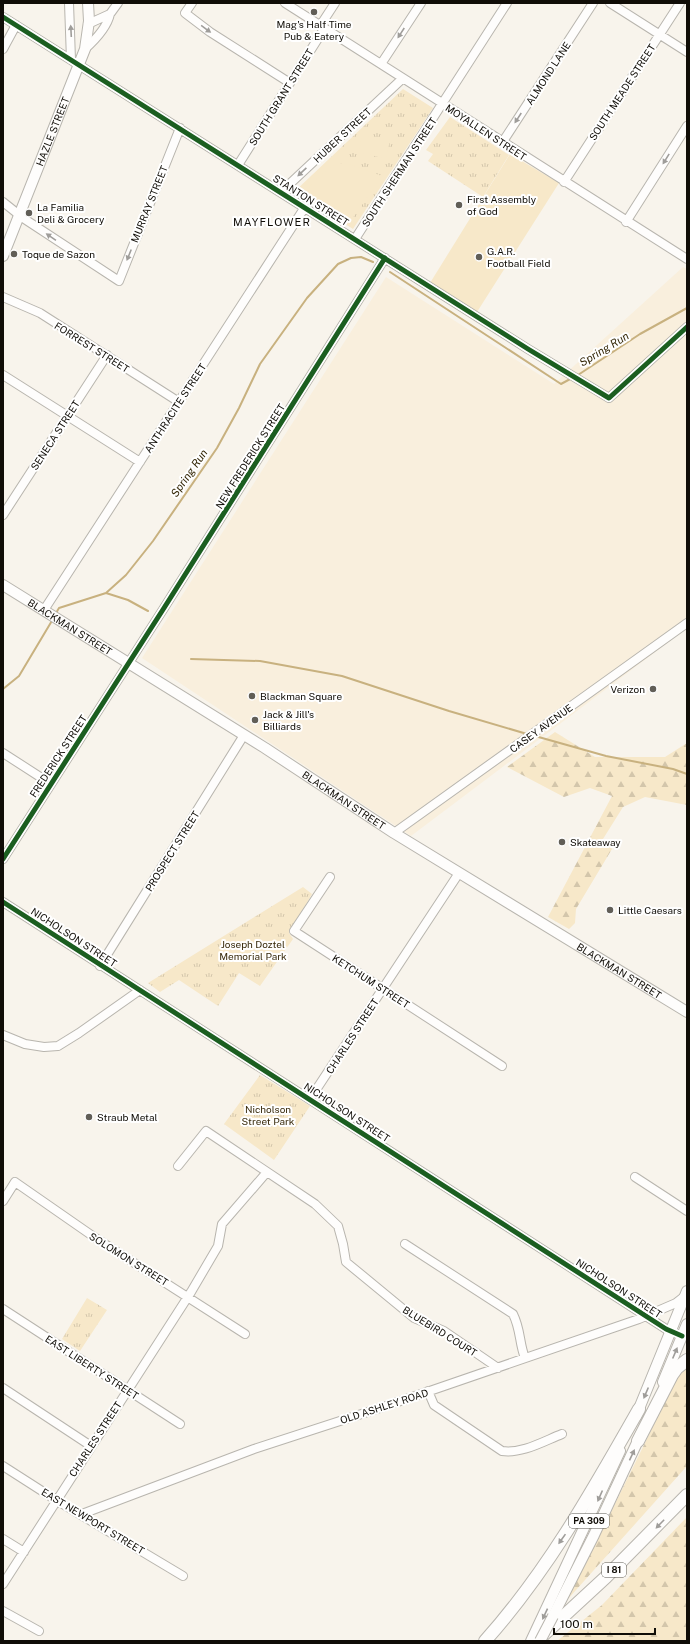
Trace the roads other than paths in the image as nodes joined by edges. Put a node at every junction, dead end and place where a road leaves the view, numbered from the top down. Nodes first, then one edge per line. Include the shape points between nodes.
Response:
1 (69, 3) edge
2 (88, 3) edge
3 (118, 3) edge
4 (192, 3) edge
5 (285, 3) edge
6 (334, 3) edge
7 (421, 3) edge
8 (507, 3) edge
9 (593, 3) edge
10 (610, 3) edge
11 (680, 3) edge
12 (110, 14) junction
13 (3, 17) edge
14 (88, 24) junction
15 (16, 26) junction
16 (322, 28) junction
17 (660, 35) junction
18 (3, 49) edge
19 (85, 49) junction
20 (687, 52) edge
21 (75, 63) junction
22 (381, 64) junction
23 (402, 79) junction
24 (290, 83) junction
25 (442, 104) junction
26 (687, 126) edge
27 (180, 128) junction
28 (502, 142) junction
29 (238, 165) junction
30 (564, 182) junction
31 (281, 192) junction
32 (3, 202) edge
33 (305, 207) junction
34 (19, 214) junction
35 (626, 222) junction
36 (355, 239) junction
37 (3, 256) edge
38 (385, 258) junction
39 (687, 259) edge
40 (3, 296) edge
41 (687, 327) edge
42 (107, 355) junction
43 (3, 375) edge
44 (179, 402) junction
45 (68, 416) junction
46 (140, 462) junction
47 (3, 515) edge
48 (3, 585) edge
49 (51, 615) junction
50 (687, 623) edge
51 (129, 663) junction
52 (244, 735) junction
53 (3, 753) edge
54 (51, 784) junction
55 (394, 834) junction
56 (3, 859) edge
57 (459, 873) junction
58 (330, 877) dead end
59 (3, 902) edge
60 (100, 966) junction
61 (383, 988) junction
62 (140, 990) junction
63 (687, 1011) edge
64 (3, 1035) edge
65 (502, 1066) dead end
66 (310, 1099) junction
67 (178, 1166) dead end
68 (267, 1172) junction
69 (635, 1177) dead end
70 (3, 1200) edge
71 (687, 1211) edge
72 (404, 1244) dead end
73 (686, 1293) edge
74 (188, 1296) junction
75 (3, 1309) edge
76 (646, 1316) junction
77 (687, 1324) edge
78 (672, 1331) junction
79 (245, 1334) dead end
80 (682, 1336) junction
81 (526, 1358) junction
82 (687, 1360) edge
83 (498, 1368) junction
84 (3, 1388) edge
85 (127, 1390) junction
86 (428, 1391) junction
87 (639, 1410) junction
88 (180, 1424) dead end
89 (562, 1434) dead end
90 (638, 1441) junction
91 (91, 1446) junction
92 (3, 1466) edge
93 (687, 1495) edge
94 (56, 1500) junction
95 (82, 1514) junction
96 (3, 1539) edge
97 (24, 1552) junction
98 (183, 1576) dead end
99 (3, 1584) edge
100 (3, 1611) edge
101 (39, 1631) dead end
102 (536, 1636) edge
103 (485, 1641) edge
104 (531, 1641) edge
105 (540, 1641) edge

21 -> 1 street
2 - 14 main road, HAZLE STREET
3 - 12 street
4 -> 24 street via 185,13
5 - 16 street, MOYALLEN STREET
6 - 16 street, SOUTH GRANT STREET
7 -> 22 street
8 - 25 street, SOUTH SHERMAN STREET
9 -> 28 street, ALMOND LANE
10 - 17 street
11 - 17 street, SOUTH MEADE STREET
12 - 14 street
12 - 19 street via 107,23
13 - 15 street, STANTON STREET
14 - 19 main road, HAZLE STREET
15 - 18 street
15 - 21 street, STANTON STREET
16 - 22 street, MOYALLEN STREET
16 - 24 street, SOUTH GRANT STREET
17 - 20 street
17 - 30 street, SOUTH MEADE STREET
19 - 21 main road, HAZLE STREET
21 - 27 street, STANTON STREET
21 - 34 main road, HAZLE STREET
22 - 23 street, MOYALLEN STREET
23 - 25 street, MOYALLEN STREET
23 -> 31 street, HUBER STREET
24 - 29 street, SOUTH GRANT STREET
25 - 28 street, MOYALLEN STREET
25 - 36 street, SOUTH SHERMAN STREET
26 -> 35 street
27 - 29 street, STANTON STREET
27 -> 34 street, MURRAY STREET via 119,281
28 - 30 street, MOYALLEN STREET
29 - 31 street, STANTON STREET
30 - 35 street, MOYALLEN STREET
31 - 33 street, STANTON STREET
32 - 34 street
33 - 36 street, STANTON STREET
33 - 44 street, ANTHRACITE STREET
34 - 37 main road, HAZLE STREET
35 - 39 street, MOYALLEN STREET
36 - 38 street, STANTON STREET
38 - 41 street, STANTON STREET via 609,398
38 - 51 street, NEW FREDERICK STREET
40 - 42 street, FORREST STREET via 32,309
42 - 44 street, FORREST STREET
42 - 45 street, SENECA STREET
43 - 45 street
44 - 46 street, ANTHRACITE STREET
45 - 46 street
45 - 47 street, SENECA STREET
46 - 49 street, ANTHRACITE STREET
48 - 49 main road, BLACKMAN STREET
49 - 51 main road, BLACKMAN STREET
50 - 55 street, CASEY AVENUE
51 - 52 main road, BLACKMAN STREET
51 - 54 street, FREDERICK STREET
52 - 55 main road, BLACKMAN STREET
52 - 60 street, PROSPECT STREET
53 - 54 street
54 - 56 street, FREDERICK STREET
55 - 57 main road, BLACKMAN STREET
57 - 61 street, CHARLES STREET
57 - 63 main road, BLACKMAN STREET
58 - 61 street, KETCHUM STREET via 294,931
59 - 60 street, NICHOLSON STREET
60 - 62 street, NICHOLSON STREET
61 - 65 street, KETCHUM STREET
61 - 66 street, CHARLES STREET
62 - 64 street via 58,1046 25,1044
62 - 66 street, NICHOLSON STREET
66 - 76 street, NICHOLSON STREET
67 - 68 street via 206,1131
68 - 74 street, CHARLES STREET via 222,1224 218,1246
68 - 83 street, BLUEBIRD COURT via 330,1217 338,1226 346,1262 414,1318 444,1332
69 - 71 street
70 - 74 street, SOLOMON STREET via 14,1182 97,1239
72 - 81 street via 513,1314 520,1329 521,1345
73 - 76 street, OLD ASHLEY ROAD via 676,1303
73 - 78 main road, PA 309
74 - 79 street, SOLOMON STREET
74 - 85 street, CHARLES STREET
75 - 85 street, EAST LIBERTY STREET
76 - 78 street, NICHOLSON STREET
76 - 81 street, OLD ASHLEY ROAD
77 - 80 main road
78 - 80 street, NICHOLSON STREET
78 -> 87 main road, PA 309
90 -> 80 main road
81 - 83 street, OLD ASHLEY ROAD
82 - 90 highway via 672,1375
83 - 86 street, OLD ASHLEY ROAD
84 - 91 street
85 - 88 street, EAST LIBERTY STREET
85 - 91 street, CHARLES STREET
86 - 89 street via 434,1405 502,1451 521,1450
86 - 95 street, OLD ASHLEY ROAD via 254,1449
87 -> 102 main road, PA 309
87 -> 103 highway via 581,1512 498,1627
105 -> 90 main road, PA 309, bridge
91 - 94 street, CHARLES STREET
92 - 94 street, EAST NEWPORT STREET
93 -> 102 highway, I 81 via 606,1578
94 - 95 street, EAST NEWPORT STREET
94 - 97 street, CHARLES STREET
95 - 98 street, EAST NEWPORT STREET
96 - 97 street
97 - 99 street, CHARLES STREET
100 - 101 street
102 - 104 main road, PA 309

